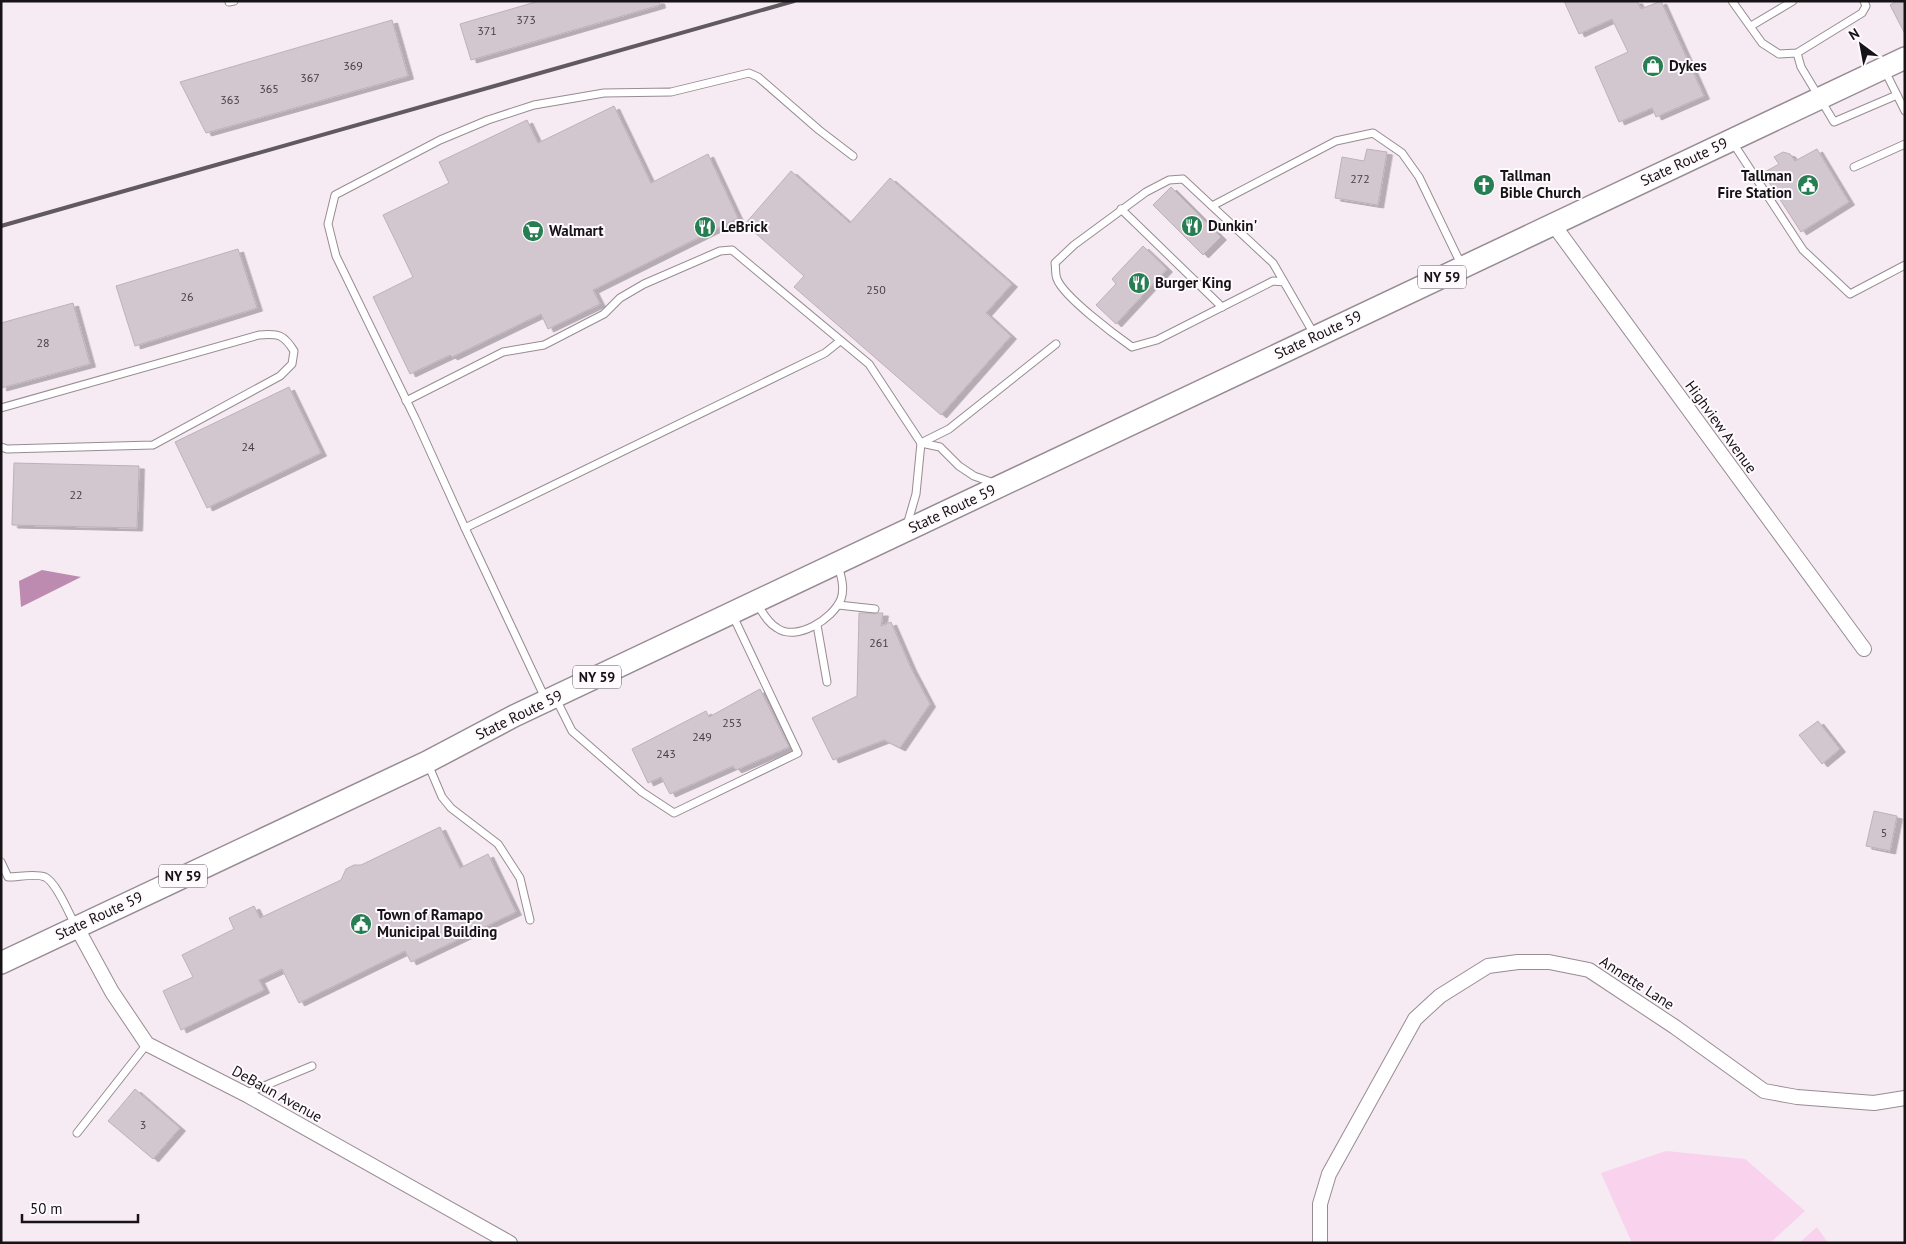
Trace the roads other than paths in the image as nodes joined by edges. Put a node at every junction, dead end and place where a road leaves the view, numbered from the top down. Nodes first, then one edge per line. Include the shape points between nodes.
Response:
1 (1732, 1) edge
2 (1793, 1) edge
3 (1864, 1) edge
4 (1751, 26) junction
5 (1798, 53) junction
6 (1905, 58) edge
7 (1884, 68) junction
8 (1897, 95) junction
9 (1821, 98) junction
10 (1905, 111) edge
11 (1731, 140) junction
12 (1905, 144) edge
13 (853, 156) dead end
14 (1854, 167) dead end
15 (1212, 206) junction
16 (1121, 209) junction
17 (1552, 224) junction
18 (1905, 265) edge
19 (1462, 267) junction
20 (1284, 282) junction
21 (1222, 307) junction
22 (1315, 337) junction
23 (840, 341) junction
24 (1056, 344) dead end
25 (406, 401) junction
26 (1, 408) edge
27 (921, 443) junction
28 (1, 447) edge
29 (1000, 486) junction
30 (465, 528) junction
31 (906, 531) junction
32 (838, 563) junction
33 (755, 602) junction
34 (838, 605) junction
35 (875, 609) dead end
36 (732, 613) junction
37 (817, 625) junction
38 (1864, 649) dead end
39 (827, 682) dead end
40 (550, 699) junction
41 (427, 762) junction
42 (1, 862) edge
43 (530, 920) dead end
44 (76, 926) junction
45 (1, 963) edge
46 (147, 1044) junction
47 (312, 1066) dead end
48 (245, 1094) junction
49 (1905, 1098) edge
50 (77, 1133) dead end
51 (507, 1242) edge
52 (1320, 1243) edge

1 - 4 lane
2 - 4 lane
3 - 5 lane via 1866,6 1862,13
4 - 5 lane via 1762,43 1779,54
5 - 9 lane via 1801,67
6 - 7 main road, State Route 59 / NY 59
7 - 8 lane
7 - 9 main road, State Route 59 / NY 59
8 - 9 lane via 1834,122
8 - 10 lane
9 - 11 main road, State Route 59 / NY 59
11 - 17 main road, State Route 59 / NY 59
11 - 18 lane via 1802,250 1850,294
12 - 14 lane
13 - 25 lane via 749,73 672,92 604,93 534,105 440,140 335,195 328,224 336,256
15 - 16 lane via 1183,179 1168,180
15 - 19 lane via 1336,141 1373,133 1402,153 1419,177
15 - 20 lane via 1273,263
16 - 21 lane
16 - 21 lane via 1055,263 1057,278 1066,292 1132,347 1157,340
17 - 19 main road, State Route 59 / NY 59
17 - 38 street, Highview Avenue
19 - 22 main road, State Route 59 / NY 59
20 - 21 lane via 1273,281
20 - 22 lane
22 - 29 main road, State Route 59 / NY 59
23 - 25 lane via 732,250 726,250 644,284 620,298 604,314 544,345 503,352
23 - 27 lane via 870,364
23 - 30 lane via 825,353
24 - 27 lane via 949,429
25 - 30 lane
26 - 28 lane via 259,335 273,334 286,338 294,351 292,364 280,376 152,444
27 - 29 lane via 940,447 974,476
27 - 31 lane via 916,494
29 - 31 main road, State Route 59 / NY 59
30 - 40 lane
31 - 32 main road, State Route 59 / NY 59
32 - 33 main road, State Route 59 / NY 59
32 - 34 lane via 843,584
33 - 36 main road, State Route 59 / NY 59
33 - 37 lane via 778,630 792,632
34 - 35 lane
34 - 37 lane
36 - 40 main road, State Route 59 / NY 59
36 - 40 lane via 798,753 674,813 642,792 572,731
37 - 39 lane
40 - 41 main road, State Route 59 / NY 59
41 - 43 lane via 442,797 451,808 498,844 520,878
41 - 44 main road, State Route 59 / NY 59
42 - 44 lane via 8,877 46,878
44 - 45 main road, State Route 59 / NY 59
44 - 46 street, DeBaun Avenue via 112,992
46 - 48 street, DeBaun Avenue
46 - 50 lane
47 - 48 lane
48 - 51 street, DeBaun Avenue
49 - 52 street, Annette Lane via 1874,1103 1764,1091 1589,970 1550,962 1488,966 1440,996 1415,1019 1329,1174 1320,1204

